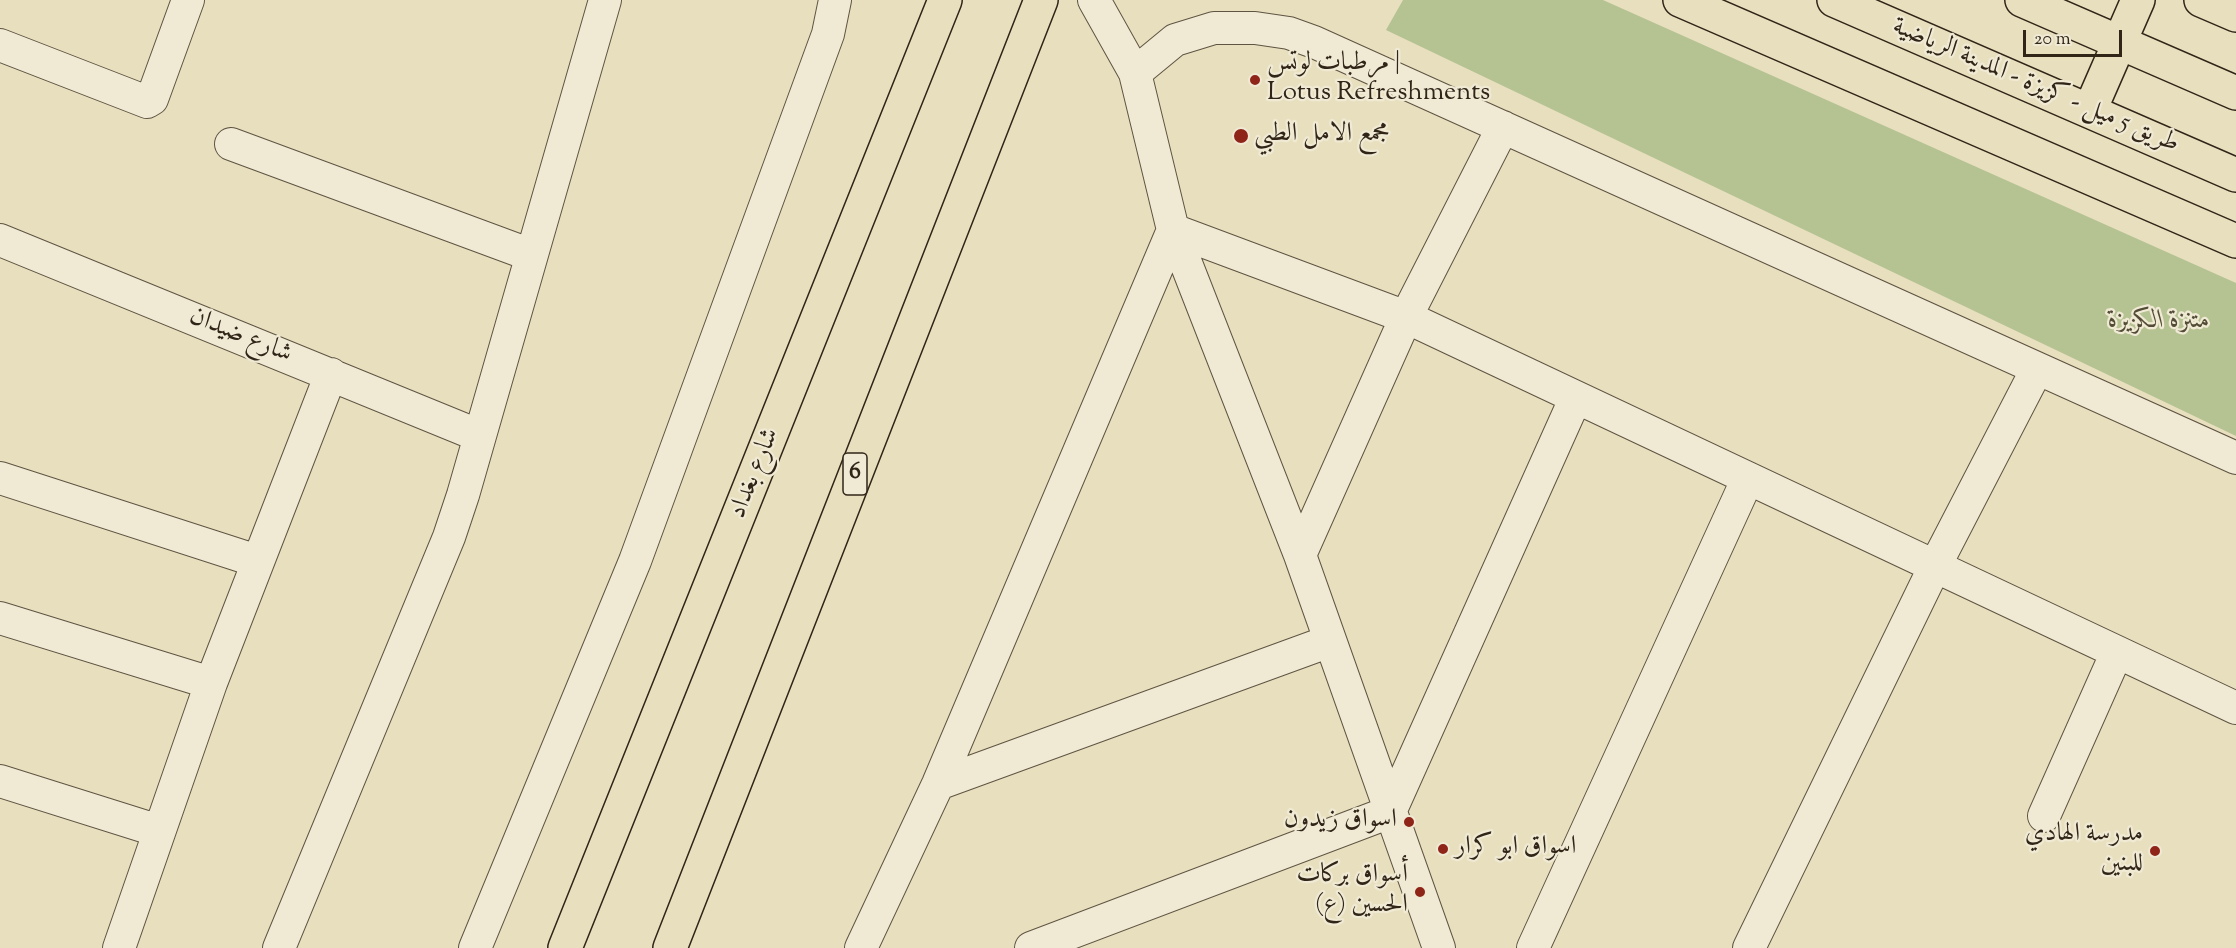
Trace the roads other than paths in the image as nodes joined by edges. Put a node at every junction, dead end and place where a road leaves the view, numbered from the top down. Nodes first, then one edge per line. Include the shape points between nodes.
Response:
1 (188, 0) edge
2 (605, 0) edge
3 (834, 0) edge
4 (1041, 0) edge
5 (1094, 0) edge
6 (1680, 0) edge
7 (1834, 0) edge
8 (2022, 0) edge
9 (2138, 0) edge
10 (2201, 0) edge
11 (940, 9) edge
12 (2236, 15) edge
13 (2119, 43) junction
14 (0, 45) edge
15 (1135, 73) junction
16 (2236, 93) edge
17 (2090, 110) junction
18 (1503, 127) junction
19 (231, 144) dead end
20 (2236, 175) edge
21 (1173, 230) junction
22 (0, 240) edge
23 (2236, 241) edge
24 (531, 255) junction
25 (1406, 317) junction
26 (2037, 369) junction
27 (332, 375) junction
28 (1576, 397) junction
29 (480, 436) junction
30 (2236, 459) edge
31 (0, 478) edge
32 (1748, 478) junction
33 (1300, 555) junction
34 (257, 561) junction
35 (1935, 566) junction
36 (0, 618) edge
37 (1330, 641) junction
38 (2117, 652) junction
39 (211, 683) junction
40 (2236, 708) edge
41 (0, 782) edge
42 (938, 784) junction
43 (1390, 812) junction
44 (2044, 816) dead end
45 (159, 831) junction
46 (119, 948) edge
47 (279, 948) edge
48 (475, 948) edge
49 (565, 948) edge
50 (670, 948) edge
51 (861, 948) edge
52 (1030, 948) edge
53 (1439, 948) edge
54 (1533, 948) edge
55 (1749, 948) edge

1 - 14 street via 152,99 147,102
2 - 24 street
3 - 48 street via 828,34 635,561
4 - 50 main road, 6
5 - 15 street
6 - 23 main road
7 - 17 main road, طريق 5 ميل - كزيزة - المدينة الرياضية
8 - 13 main road
9 - 13 main road
10 - 12 main road
11 - 49 main road, شارع بغداد
13 - 16 main road
13 - 17 main road
15 - 18 street via 1175,40 1214,28 1289,33
15 - 21 street
17 - 20 main road, طريق 5 ميل - كزيزة - المدينة الرياضية
18 - 25 street
18 - 26 street
19 - 24 street
21 - 25 street
21 - 33 street
21 - 42 street
22 - 27 street, شارع ضيدان
24 - 29 street
25 - 28 street
25 - 33 street
26 - 30 street
26 - 35 street
27 - 29 street, شارع ضيدان
27 - 34 street
28 - 32 street
28 - 43 street
29 - 47 street via 449,537
31 - 34 street
32 - 35 street
32 - 54 street
33 - 37 street
34 - 39 street
35 - 38 street
35 - 55 street
36 - 39 street
37 - 42 street
37 - 43 street
38 - 40 street
38 - 44 street
39 - 45 street
41 - 45 street
42 - 51 street
43 - 52 street
43 - 53 street
45 - 46 street

